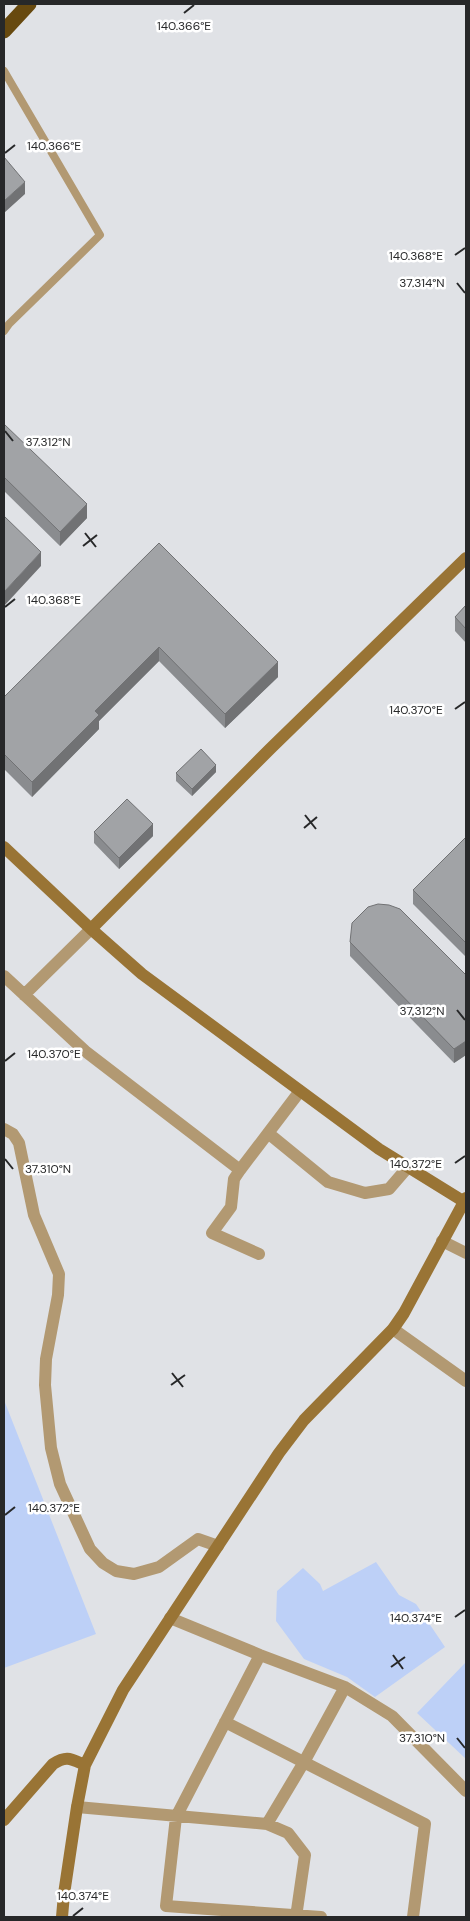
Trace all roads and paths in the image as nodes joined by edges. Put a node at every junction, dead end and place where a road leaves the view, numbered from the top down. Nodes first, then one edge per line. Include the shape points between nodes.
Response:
1 (29, 4) edge
2 (4, 31) edge
3 (4, 71) edge
4 (4, 331) edge
5 (466, 558) edge
6 (4, 847) edge
7 (91, 929) junction
8 (4, 976) edge
9 (24, 995) junction
10 (300, 1091) junction
11 (4, 1129) edge
12 (268, 1133) junction
13 (408, 1167) junction
14 (240, 1170) junction
15 (465, 1200) edge
16 (442, 1241) junction
17 (466, 1253) edge
18 (259, 1254) dead end
19 (394, 1329) junction
20 (466, 1381) edge
21 (218, 1546) junction
22 (170, 1618) junction
23 (260, 1655) junction
24 (345, 1687) junction
25 (225, 1722) junction
26 (304, 1762) junction
27 (85, 1765) junction
28 (466, 1791) edge
29 (77, 1807) junction
30 (176, 1817) junction
31 (4, 1820) edge
32 (267, 1824) junction
33 (296, 1916) edge
34 (62, 1917) edge
35 (321, 1917) edge
36 (413, 1917) edge

1 - 2 highway
3 - 4 lane via 100,235
5 - 7 street
6 - 7 street
7 - 9 street
7 - 10 street via 142,974
8 - 9 street
9 - 14 street via 85,1051
10 - 12 street
10 - 13 street via 379,1150
11 - 21 street via 18,1144 34,1215 59,1274 46,1359 51,1448 60,1484 90,1549 116,1571 134,1574 159,1567 198,1539
12 - 13 street via 328,1182 365,1194 388,1189
12 - 14 street
13 - 15 street
14 - 18 street via 234,1179 232,1207 212,1233
15 - 16 street
16 - 17 street
16 - 19 street
19 - 20 street
19 - 21 street via 304,1420
21 - 22 street
22 - 23 street
22 - 27 street via 122,1690
23 - 24 street
23 - 25 street
24 - 26 street
24 - 28 street via 392,1716
25 - 26 street
25 - 30 street
26 - 32 street
26 - 36 street via 425,1824
27 - 29 street
27 - 31 street via 62,1758 53,1764
29 - 30 street
29 - 34 street
30 - 32 street
30 - 33 street via 166,1906
32 - 33 street via 288,1833 305,1855
33 - 35 street

